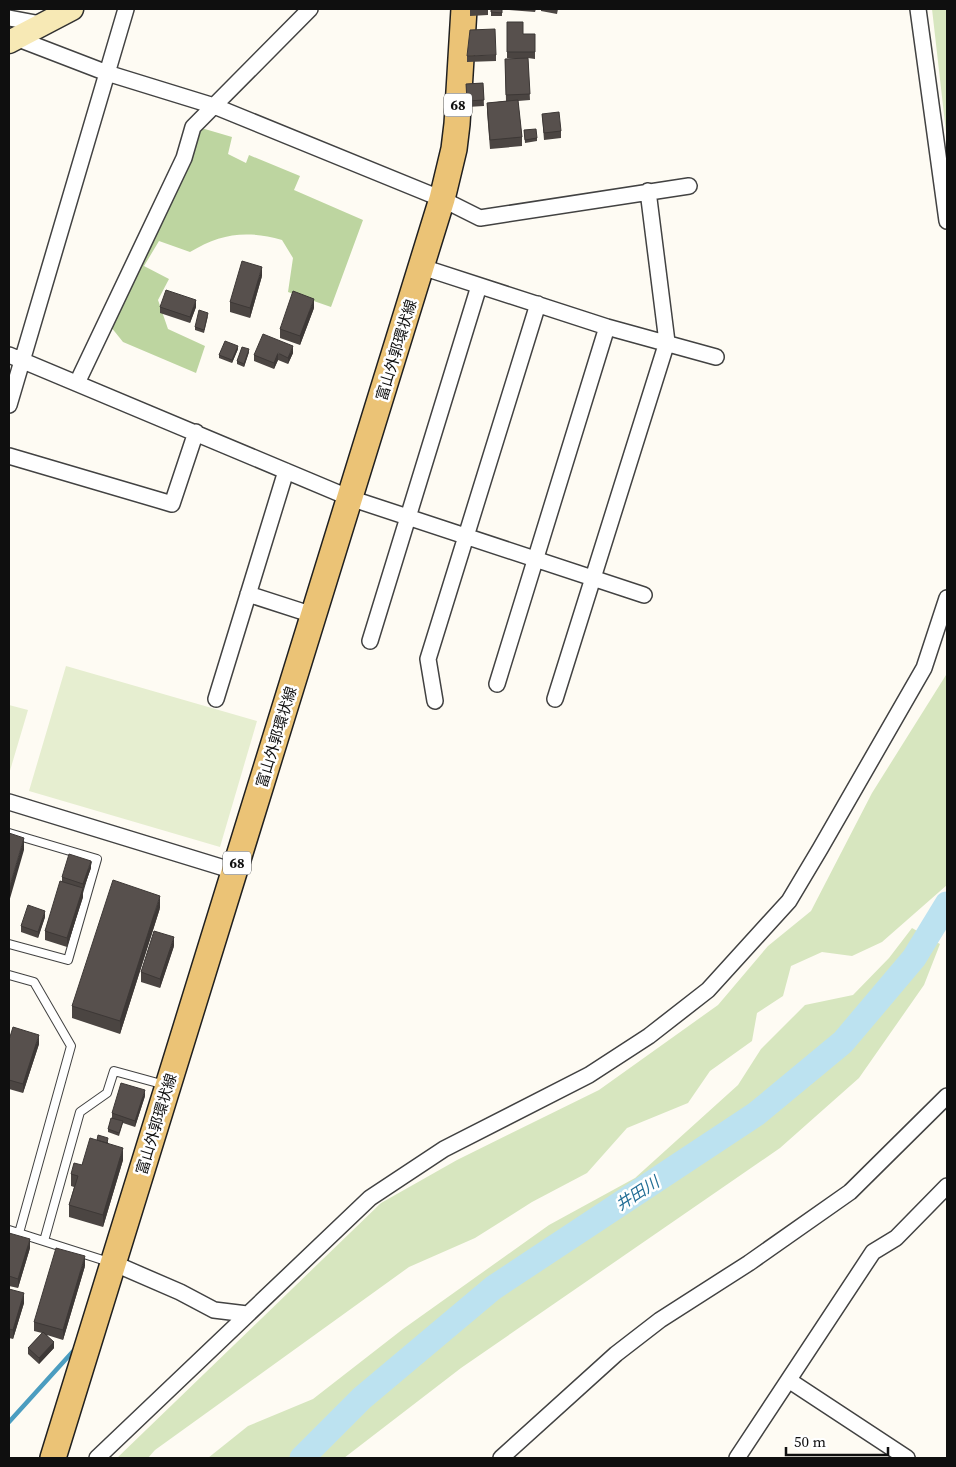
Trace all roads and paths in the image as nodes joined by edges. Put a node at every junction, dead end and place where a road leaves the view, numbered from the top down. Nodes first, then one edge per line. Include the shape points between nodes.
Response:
1 (72, 9) edge
2 (126, 9) edge
3 (310, 9) edge
4 (464, 9) edge
5 (918, 9) edge
6 (11, 32) edge
7 (107, 73) junction
8 (214, 106) junction
9 (689, 186) dead end
10 (648, 191) junction
11 (442, 199) junction
12 (947, 222) edge
13 (422, 267) junction
14 (479, 286) junction
15 (538, 304) junction
16 (606, 326) junction
17 (667, 342) junction
18 (16, 357) edge
19 (716, 357) dead end
20 (78, 383) junction
21 (9, 405) edge
22 (196, 432) junction
23 (9, 456) edge
24 (286, 471) junction
25 (350, 498) junction
26 (408, 518) junction
27 (467, 538) junction
28 (534, 561) junction
29 (592, 579) junction
30 (248, 594) junction
31 (644, 595) dead end
32 (947, 598) edge
33 (313, 615) junction
34 (370, 641) dead end
35 (497, 684) dead end
36 (556, 699) dead end
37 (216, 700) dead end
38 (435, 701) dead end
39 (9, 802) edge
40 (9, 833) edge
41 (234, 871) junction
42 (9, 944) edge
43 (9, 975) edge
44 (168, 1086) junction
45 (947, 1096) edge
46 (947, 1186) edge
47 (9, 1230) edge
48 (19, 1233) junction
49 (44, 1241) junction
50 (113, 1263) junction
51 (247, 1314) junction
52 (790, 1381) junction
53 (54, 1458) edge
54 (97, 1458) edge
55 (501, 1458) edge
56 (737, 1458) edge
57 (907, 1458) edge

1 - 6 main road via 41,24
2 - 7 street
3 - 8 street
4 - 11 main road, 富山外郭環状線 / 68 via 457,124
5 - 12 street
6 - 7 street
7 - 8 street
7 - 18 street
8 - 11 street
8 - 20 street via 193,127 184,158
9 - 10 street
10 - 11 street via 480,218
10 - 17 street
11 - 13 main road, 富山外郭環状線 / 68
13 - 14 street
13 - 25 main road, 富山外郭環状線 / 68
14 - 15 street
14 - 26 street
15 - 16 street
15 - 27 street
16 - 17 street
16 - 28 street
17 - 19 street
17 - 29 street
18 - 20 street
18 - 21 street
20 - 22 street
22 - 23 street via 172,504
22 - 24 street
24 - 25 street
24 - 30 street
25 - 26 street
25 - 33 main road, 富山外郭環状線 / 68
26 - 27 street
26 - 34 street
27 - 28 street
27 - 38 street via 428,659
28 - 29 street
28 - 35 street
29 - 31 street
29 - 36 street
30 - 33 street
30 - 37 street
32 - 51 street via 924,668 789,901 708,990 590,1076 444,1149 370,1198
33 - 41 main road, 富山外郭環状線 / 68
39 - 41 street
40 - 42 lane via 97,859 68,960
41 - 44 main road, 富山外郭環状線 / 68
43 - 48 lane via 34,982 71,1046
44 - 49 lane via 114,1071 107,1092 80,1112
44 - 50 main road, 富山外郭環状線 / 68
45 - 55 street via 850,1192 660,1320 616,1354
46 - 52 street via 896,1238 873,1252
47 - 48 lane
48 - 49 lane
49 - 50 lane
50 - 51 street via 214,1310
50 - 53 main road, 富山外郭環状線 / 68
51 - 54 street
52 - 56 street
52 - 57 street

